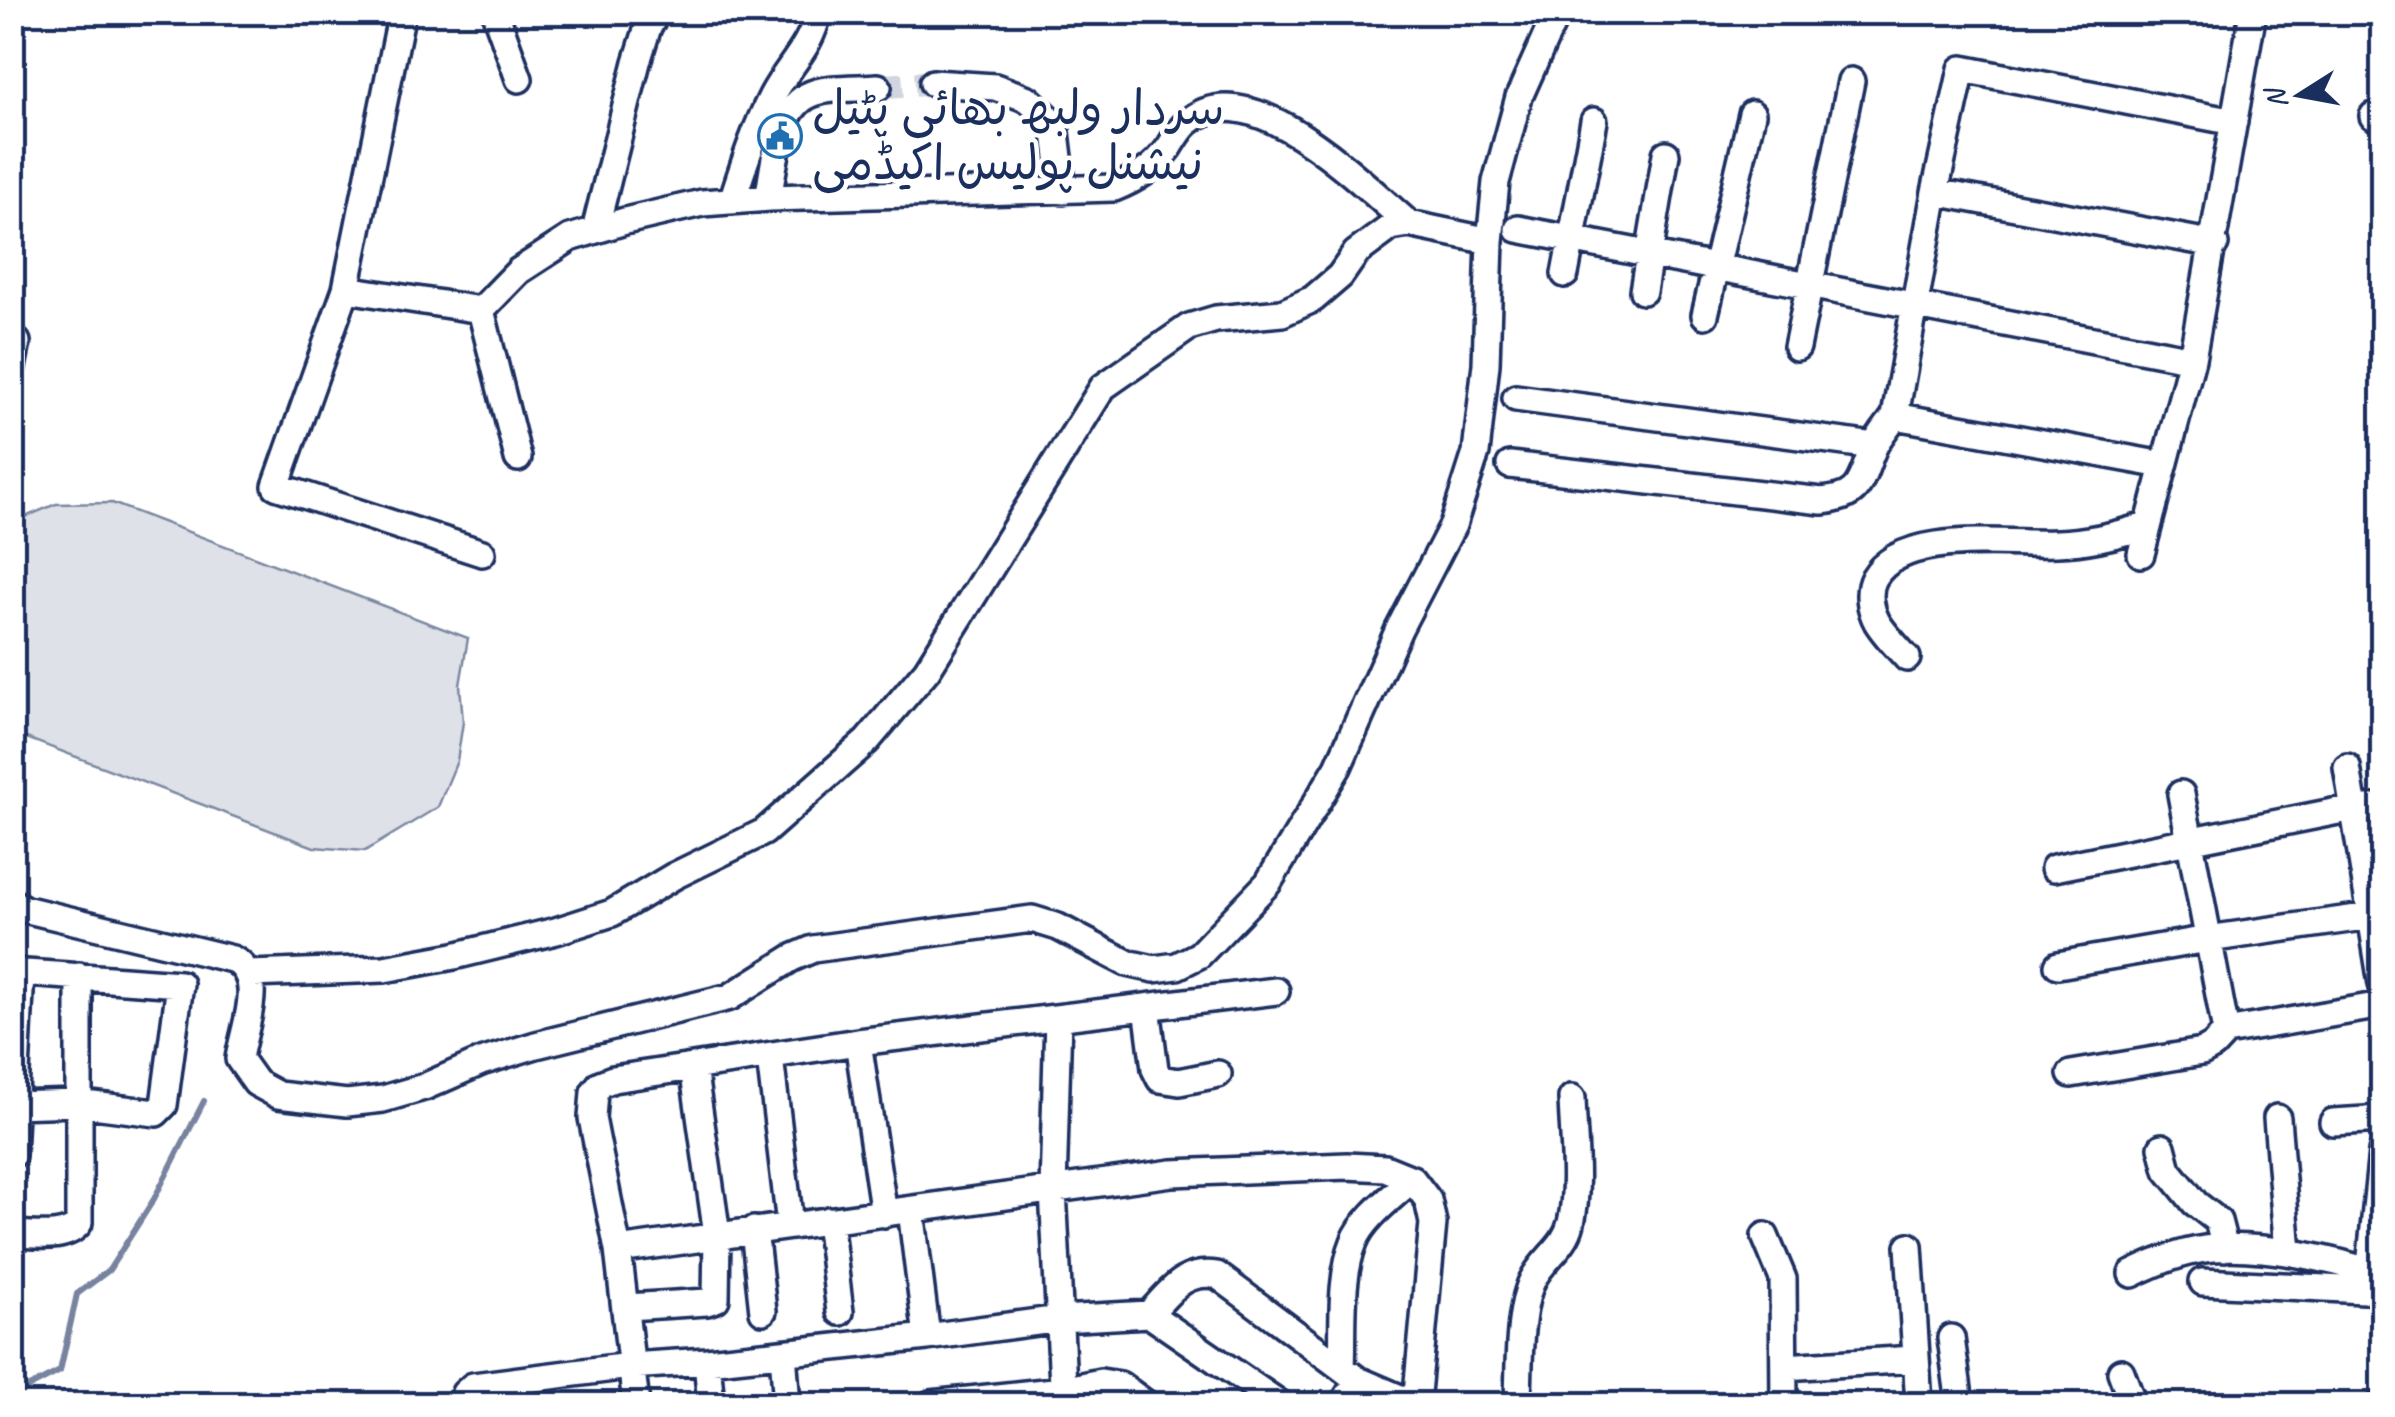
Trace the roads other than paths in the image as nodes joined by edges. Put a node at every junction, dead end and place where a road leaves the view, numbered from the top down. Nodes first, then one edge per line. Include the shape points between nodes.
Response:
1 (402, 12) edge
2 (495, 12) edge
3 (657, 12) edge
4 (818, 12) edge
5 (1557, 12) edge
6 (2254, 12) edge
7 (519, 78) dead end
8 (1852, 81) dead end
9 (933, 83) tunnel mouth
10 (878, 86) tunnel mouth
11 (1752, 114) dead end
12 (1594, 121) dead end
13 (2234, 122) junction
14 (1666, 154) dead end
15 (1064, 190) junction
16 (1934, 192) junction
17 (768, 198) junction
18 (732, 200) junction
19 (1409, 224) junction
20 (1518, 229) dead end
21 (594, 230) junction
22 (1572, 240) junction
23 (1490, 241) junction
24 (2214, 244) junction
25 (1650, 254) junction
26 (1718, 266) junction
27 (1565, 274) dead end
28 (1809, 283) junction
29 (346, 289) junction
30 (1643, 290) dead end
31 (1916, 304) junction
32 (481, 310) junction
33 (1704, 316) dead end
34 (1797, 347) dead end
35 (2192, 358) junction
36 (1516, 398) dead end
37 (1895, 416) junction
38 (1874, 446) junction
39 (518, 458) dead end
40 (1510, 465) dead end
41 (2163, 465) junction
42 (2148, 525) junction
43 (482, 553) dead end
44 (2142, 554) dead end
45 (1907, 658) dead end
46 (2347, 767) dead end
47 (2181, 794) dead end
48 (2353, 808) junction
49 (2382, 808) edge
50 (2188, 842) junction
51 (2054, 868) dead end
52 (12, 902) edge
53 (2374, 907) edge
54 (2208, 938) junction
55 (2058, 966) dead end
56 (17, 972) edge
57 (250, 974) junction
58 (78, 976) junction
59 (2382, 979) edge
60 (1276, 992) dead end
61 (2382, 1005) edge
62 (1148, 1006) junction
63 (1058, 1018) junction
64 (2226, 1032) junction
65 (858, 1042) junction
66 (770, 1057) junction
67 (693, 1068) junction
68 (1218, 1074) dead end
69 (2071, 1074) dead end
70 (1572, 1098) dead end
71 (77, 1103) junction
72 (13, 1104) edge
73 (2277, 1118) dead end
74 (2382, 1119) edge
75 (2333, 1122) dead end
76 (2162, 1147) dead end
77 (2382, 1152) edge
78 (12, 1155) edge
79 (1412, 1179) junction
80 (1053, 1190) junction
81 (910, 1210) junction
82 (884, 1214) junction
83 (829, 1220) junction
84 (790, 1225) junction
85 (2378, 1228) edge
86 (754, 1230) junction
87 (12, 1234) edge
88 (716, 1234) junction
89 (1765, 1236) dead end
90 (1910, 1246) dead end
91 (2225, 1248) junction
92 (618, 1250) junction
93 (2288, 1252) junction
94 (2132, 1274) dead end
95 (2376, 1274) edge
96 (2204, 1282) dead end
97 (627, 1307) junction
98 (763, 1310) dead end
99 (840, 1312) dead end
100 (1149, 1314) junction
101 (1060, 1318) junction
102 (926, 1337) junction
103 (1951, 1338) dead end
104 (783, 1353) junction
105 (1915, 1359) junction
106 (707, 1361) junction
107 (630, 1366) junction
108 (1784, 1367) junction
109 (2121, 1372) dead end
110 (1350, 1374) junction
111 (1064, 1398) edge
112 (465, 1404) edge
113 (636, 1404) edge
114 (710, 1404) edge
115 (786, 1404) edge
116 (931, 1404) edge
117 (1146, 1404) edge
118 (1280, 1404) edge
119 (1343, 1404) edge
120 (1415, 1404) edge
121 (1518, 1404) edge
122 (1784, 1404) edge
123 (1919, 1404) edge
124 (1960, 1404) edge
125 (2133, 1404) edge

1 - 29 street
2 - 7 street
3 - 21 street via 636,62
4 - 18 street via 814,33 754,132
5 - 23 street via 1519,98 1496,182
6 - 13 street
8 - 28 street
9 - 15 street via 995,87 1028,99 1055,124
10 - 17 street via 806,96 791,111
11 - 26 street
12 - 22 street
13 - 16 street via 1962,69
13 - 24 street
14 - 25 street
15 - 17 street
15 - 19 street via 1114,188 1139,178 1187,122 1212,109 1242,107 1281,121
16 - 24 street
16 - 31 street
17 - 18 street
18 - 21 street
19 - 23 street
19 - 57 street via 1369,241 1313,299 1282,313 1189,327 1103,387 927,670 867,742 764,832 612,912 556,931 384,969
20 - 22 street
21 - 32 street via 518,270
22 - 25 street
22 - 27 street
23 - 57 street via 1476,453 1453,524 1338,767 1268,883 1199,954 1154,969 1032,919 813,949 700,1007 536,1045 424,1087 347,1103 278,1095 256,1083 239,1059
24 - 35 street
25 - 26 street
25 - 30 street
26 - 28 street
26 - 33 street
28 - 31 street
28 - 34 street
29 - 32 street
29 - 43 street via 276,486
31 - 35 street
31 - 37 street
32 - 39 street
35 - 41 street
36 - 38 street
37 - 38 street
37 - 41 street
38 - 40 street via 1856,491 1822,502
41 - 42 street
42 - 44 street
42 - 45 street via 2092,540 1911,550 1885,562 1871,583 1870,600 1877,622
46 - 48 street
47 - 50 street
48 - 49 street
48 - 50 street
48 - 53 street
50 - 51 street
50 - 54 street
52 - 57 street via 232,958
53 - 54 street
53 - 59 street
54 - 55 street
54 - 64 street
56 - 58 street
56 - 72 street
58 - 71 street
58 - 71 street via 180,984 164,1106 146,1114
60 - 62 street
61 - 64 street
62 - 63 street
62 - 68 street via 1160,1078 1178,1082
63 - 65 street
63 - 80 street
64 - 69 street via 2202,1052
65 - 66 street
65 - 82 street
66 - 67 street
66 - 84 street
67 - 88 street
67 - 92 street via 612,1080 594,1092 592,1118
70 - 121 street via 1570,1225 1531,1282
71 - 72 street
71 - 87 street via 78,1223 61,1234
72 - 78 street
73 - 93 street
74 - 75 street
76 - 91 street via 2168,1170 2218,1221
77 - 85 street
79 - 80 street via 1385,1168 1348,1166 1172,1173
79 - 110 street via 1354,1241 1347,1270
79 - 120 street via 1428,1200 1434,1224
80 - 81 street
80 - 101 street
81 - 82 street
81 - 102 street
82 - 83 street
83 - 84 street
83 - 99 street
84 - 86 street
85 - 95 street
86 - 88 street
86 - 98 street
88 - 92 street
88 - 97 street via 716,1298
89 - 108 street via 1783,1279
90 - 105 street
91 - 93 street
91 - 94 street via 2164,1258
92 - 97 street
93 - 95 street
95 - 96 street via 2360,1291
97 - 107 street
100 - 101 street
100 - 110 street via 1183,1279 1217,1275
100 - 118 street
101 - 102 street
101 - 111 street
102 - 104 street
103 - 124 street
104 - 106 street
104 - 115 street
105 - 108 street
105 - 123 street
106 - 107 street
106 - 114 street
107 - 112 street via 473,1386
107 - 113 street
108 - 122 street
109 - 125 street
110 - 119 street
110 - 120 street
111 - 116 street
111 - 117 street via 1101,1382 1120,1384

